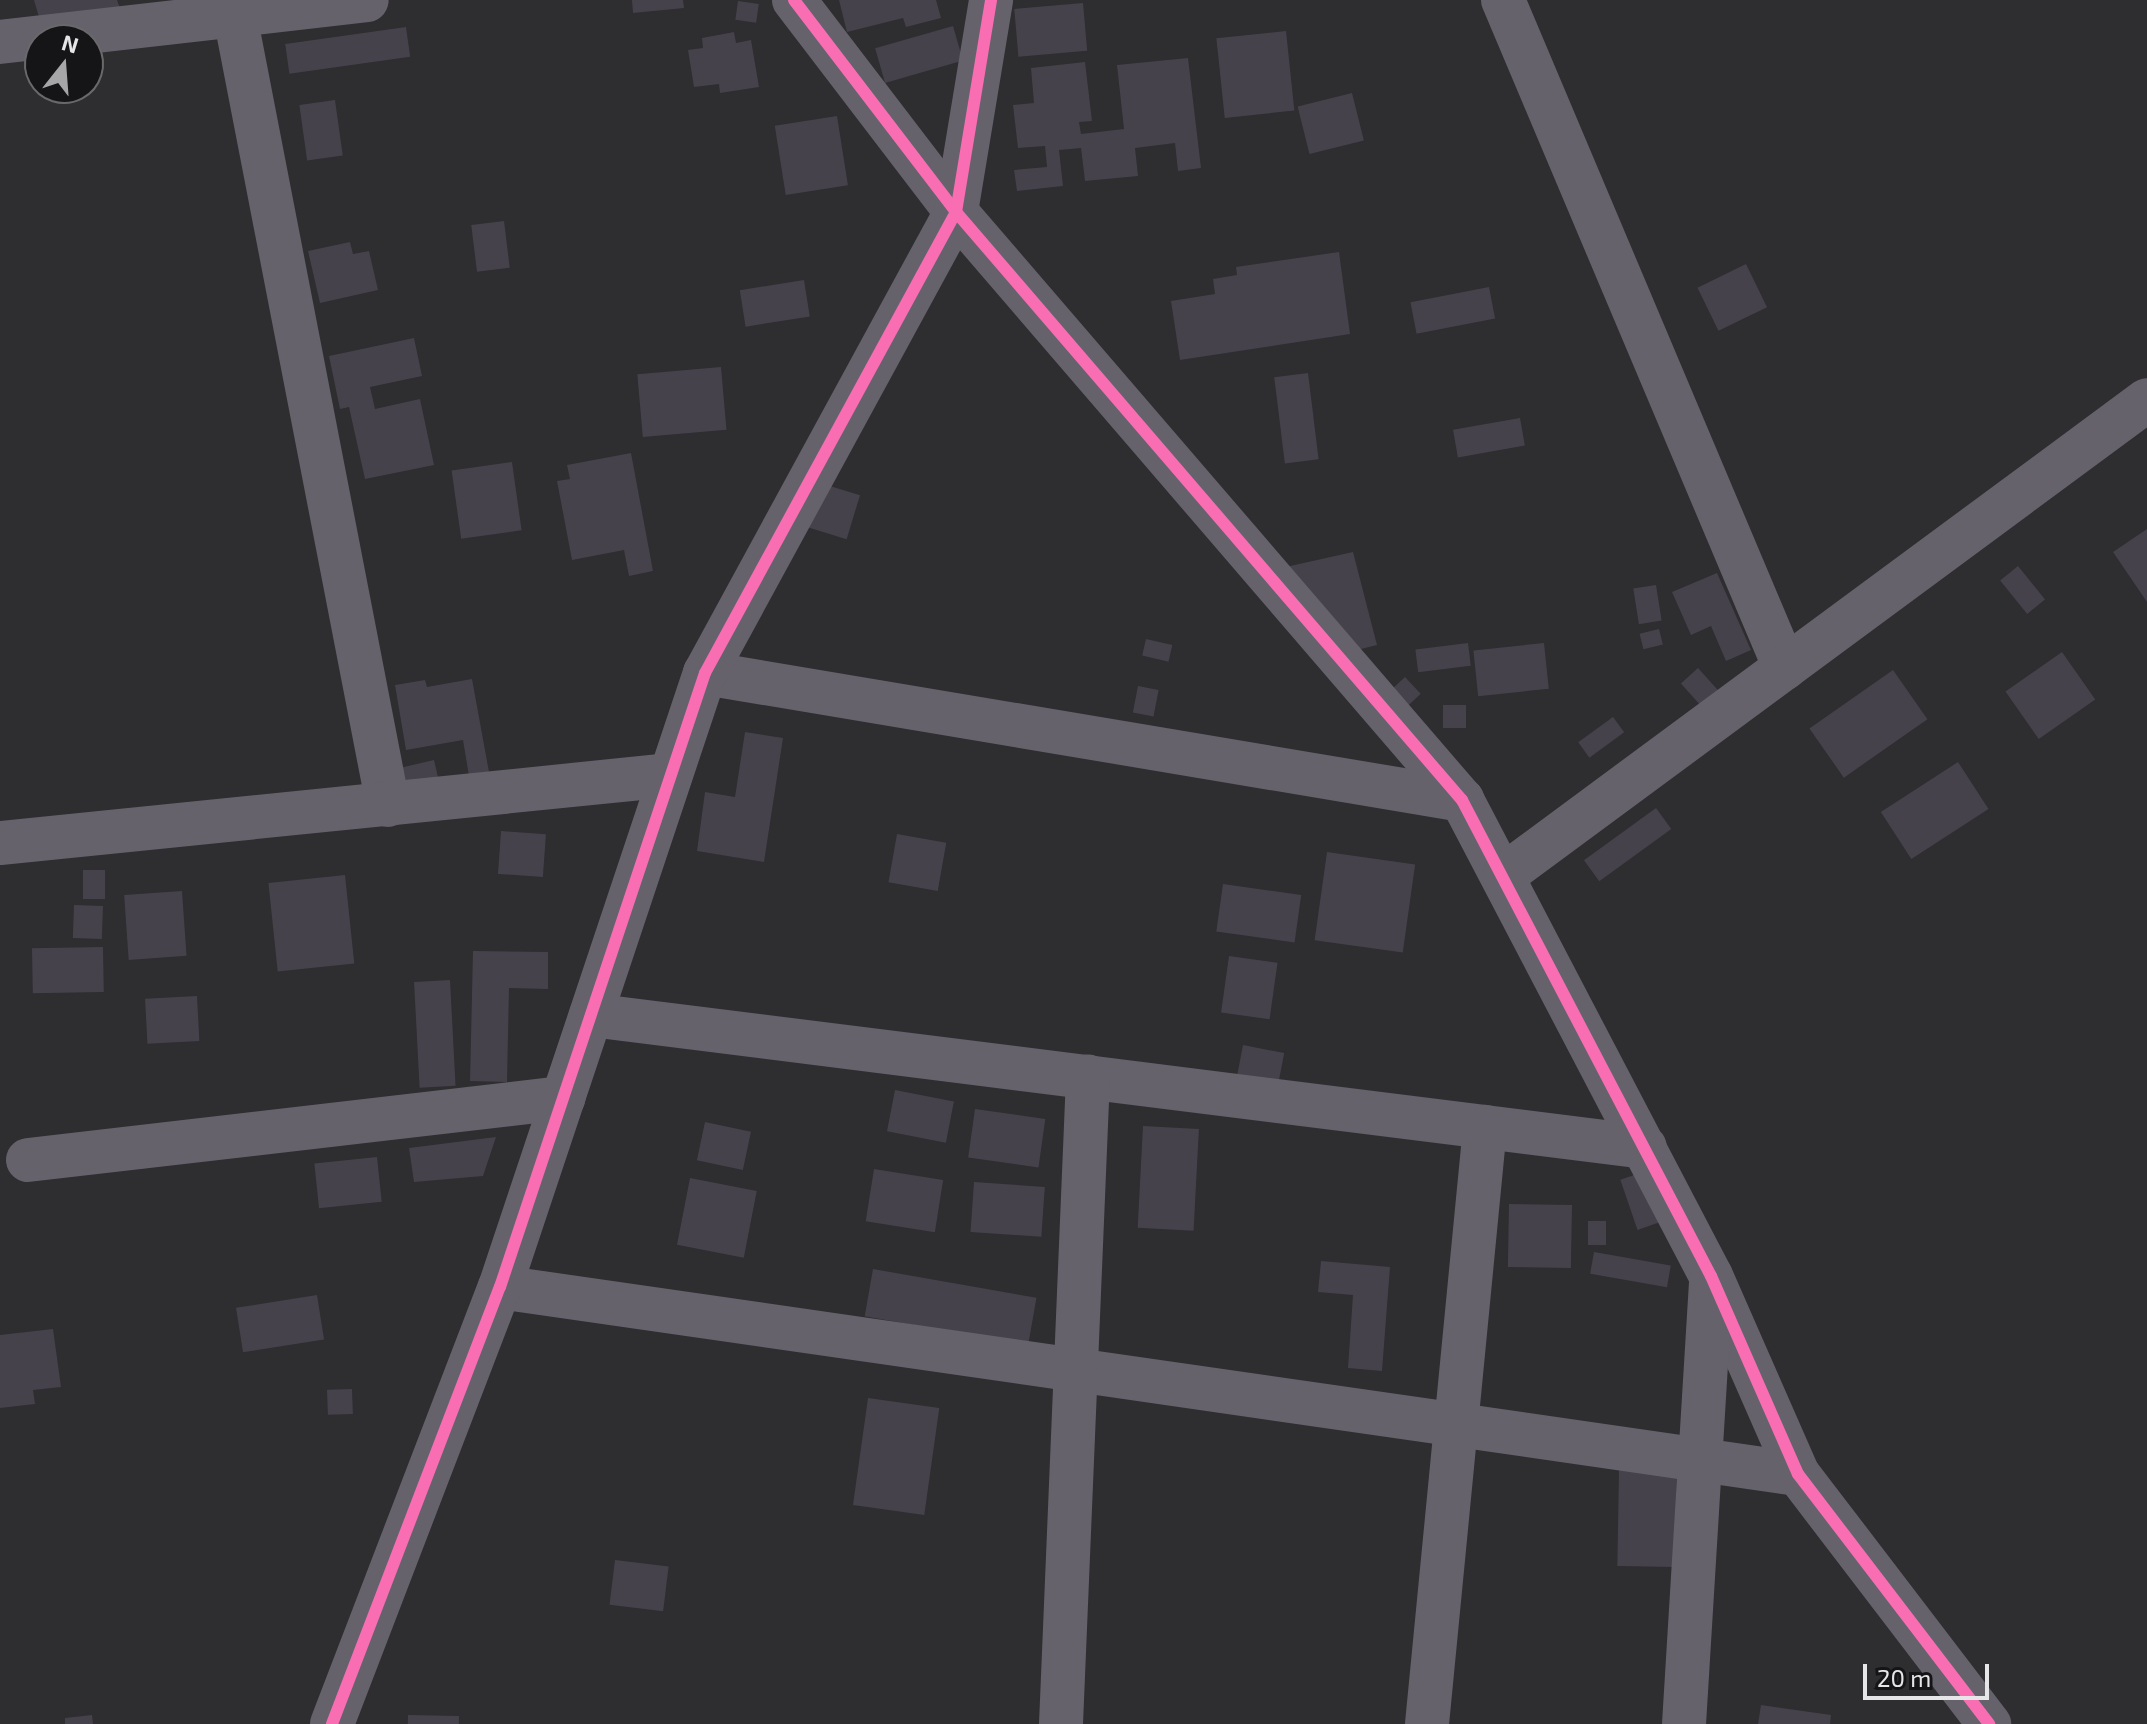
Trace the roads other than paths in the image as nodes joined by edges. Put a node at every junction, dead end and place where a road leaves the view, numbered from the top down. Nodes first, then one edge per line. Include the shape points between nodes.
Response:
1 (367, 0) edge
2 (794, 0) edge
3 (991, 0) edge
4 (1503, 0) edge
5 (234, 9) edge
6 (0, 42) edge
7 (956, 212) junction
8 (2147, 400) edge
9 (1785, 668) junction
10 (705, 673) junction
11 (671, 775) junction
12 (1462, 800) junction
13 (388, 805) junction
14 (0, 843) edge
15 (1504, 875) junction
16 (591, 1015) junction
17 (1088, 1077) junction
18 (563, 1098) junction
19 (1485, 1127) junction
20 (1645, 1147) junction
21 (28, 1160) dead end
22 (1711, 1276) junction
23 (500, 1287) junction
24 (1076, 1370) junction
25 (1456, 1425) junction
26 (1700, 1460) junction
27 (1798, 1474) junction
28 (332, 1724) edge
29 (1061, 1724) edge
30 (1427, 1724) edge
31 (1684, 1724) edge
32 (1989, 1724) edge

1 - 5 street
2 - 7 street
3 - 7 street
4 - 9 street
5 - 6 street
5 - 13 street
7 - 10 street
7 - 12 street
8 - 9 street
9 - 15 street
10 - 11 street
10 - 12 street
11 - 13 street
11 - 16 street
12 - 15 street
13 - 14 street
15 - 20 street
16 - 17 street
16 - 18 street
17 - 19 street
17 - 24 street
18 - 21 street
18 - 23 street
19 - 20 street
19 - 25 street
20 - 22 street
22 - 26 street
22 - 27 street
23 - 24 street
23 - 28 street
24 - 25 street
24 - 29 street
25 - 26 street
25 - 30 street
26 - 27 street
26 - 31 street
27 - 32 street

